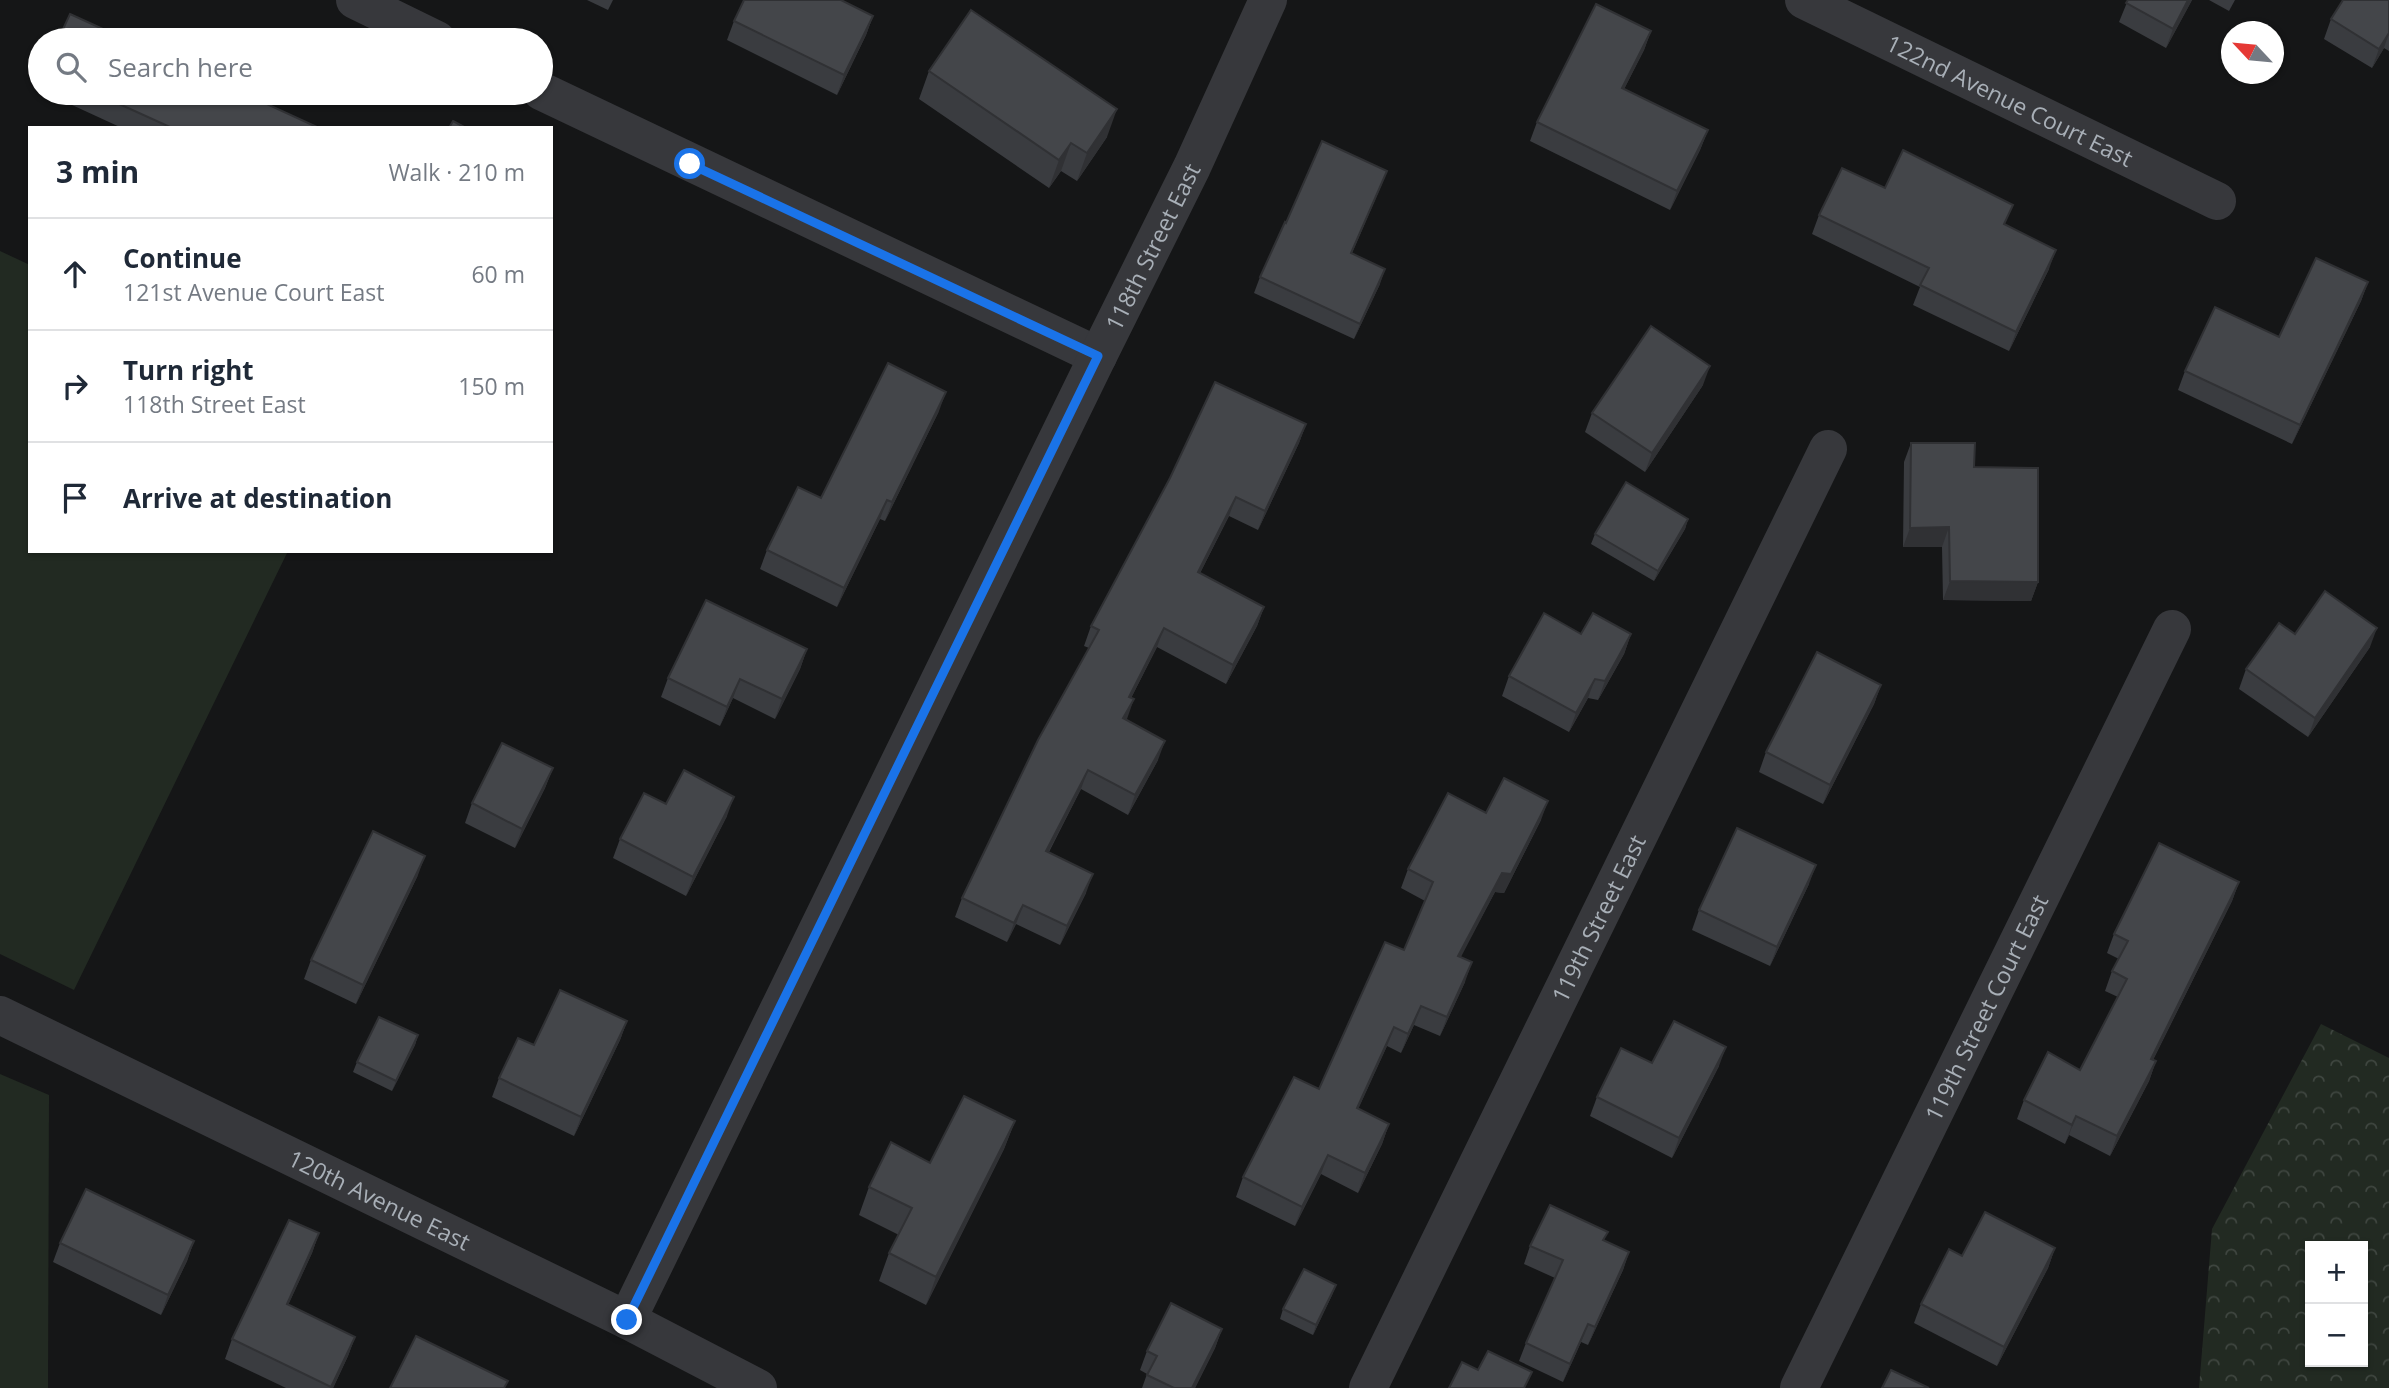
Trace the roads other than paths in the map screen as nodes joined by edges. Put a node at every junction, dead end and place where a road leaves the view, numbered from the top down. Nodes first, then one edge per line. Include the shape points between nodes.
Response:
1 (355, 0) edge
2 (1268, 0) edge
3 (1804, 0) edge
4 (412, 28) edge
5 (553, 97) edge
6 (2217, 201) dead end
7 (1098, 356) junction
8 (1828, 449) dead end
9 (2172, 629) dead end
10 (0, 1015) edge
11 (627, 1320) junction
12 (758, 1388) edge
13 (1368, 1388) edge
14 (1799, 1388) edge

1 - 4 street
2 - 7 street, 118th Street East
3 - 6 street, 122nd Avenue Court East
5 - 7 street
7 - 11 street, 118th Street East
8 - 13 street, 119th Street East
9 - 14 street, 119th Street Court East
10 - 11 street, 120th Avenue East
11 - 12 street, 120th Avenue East

